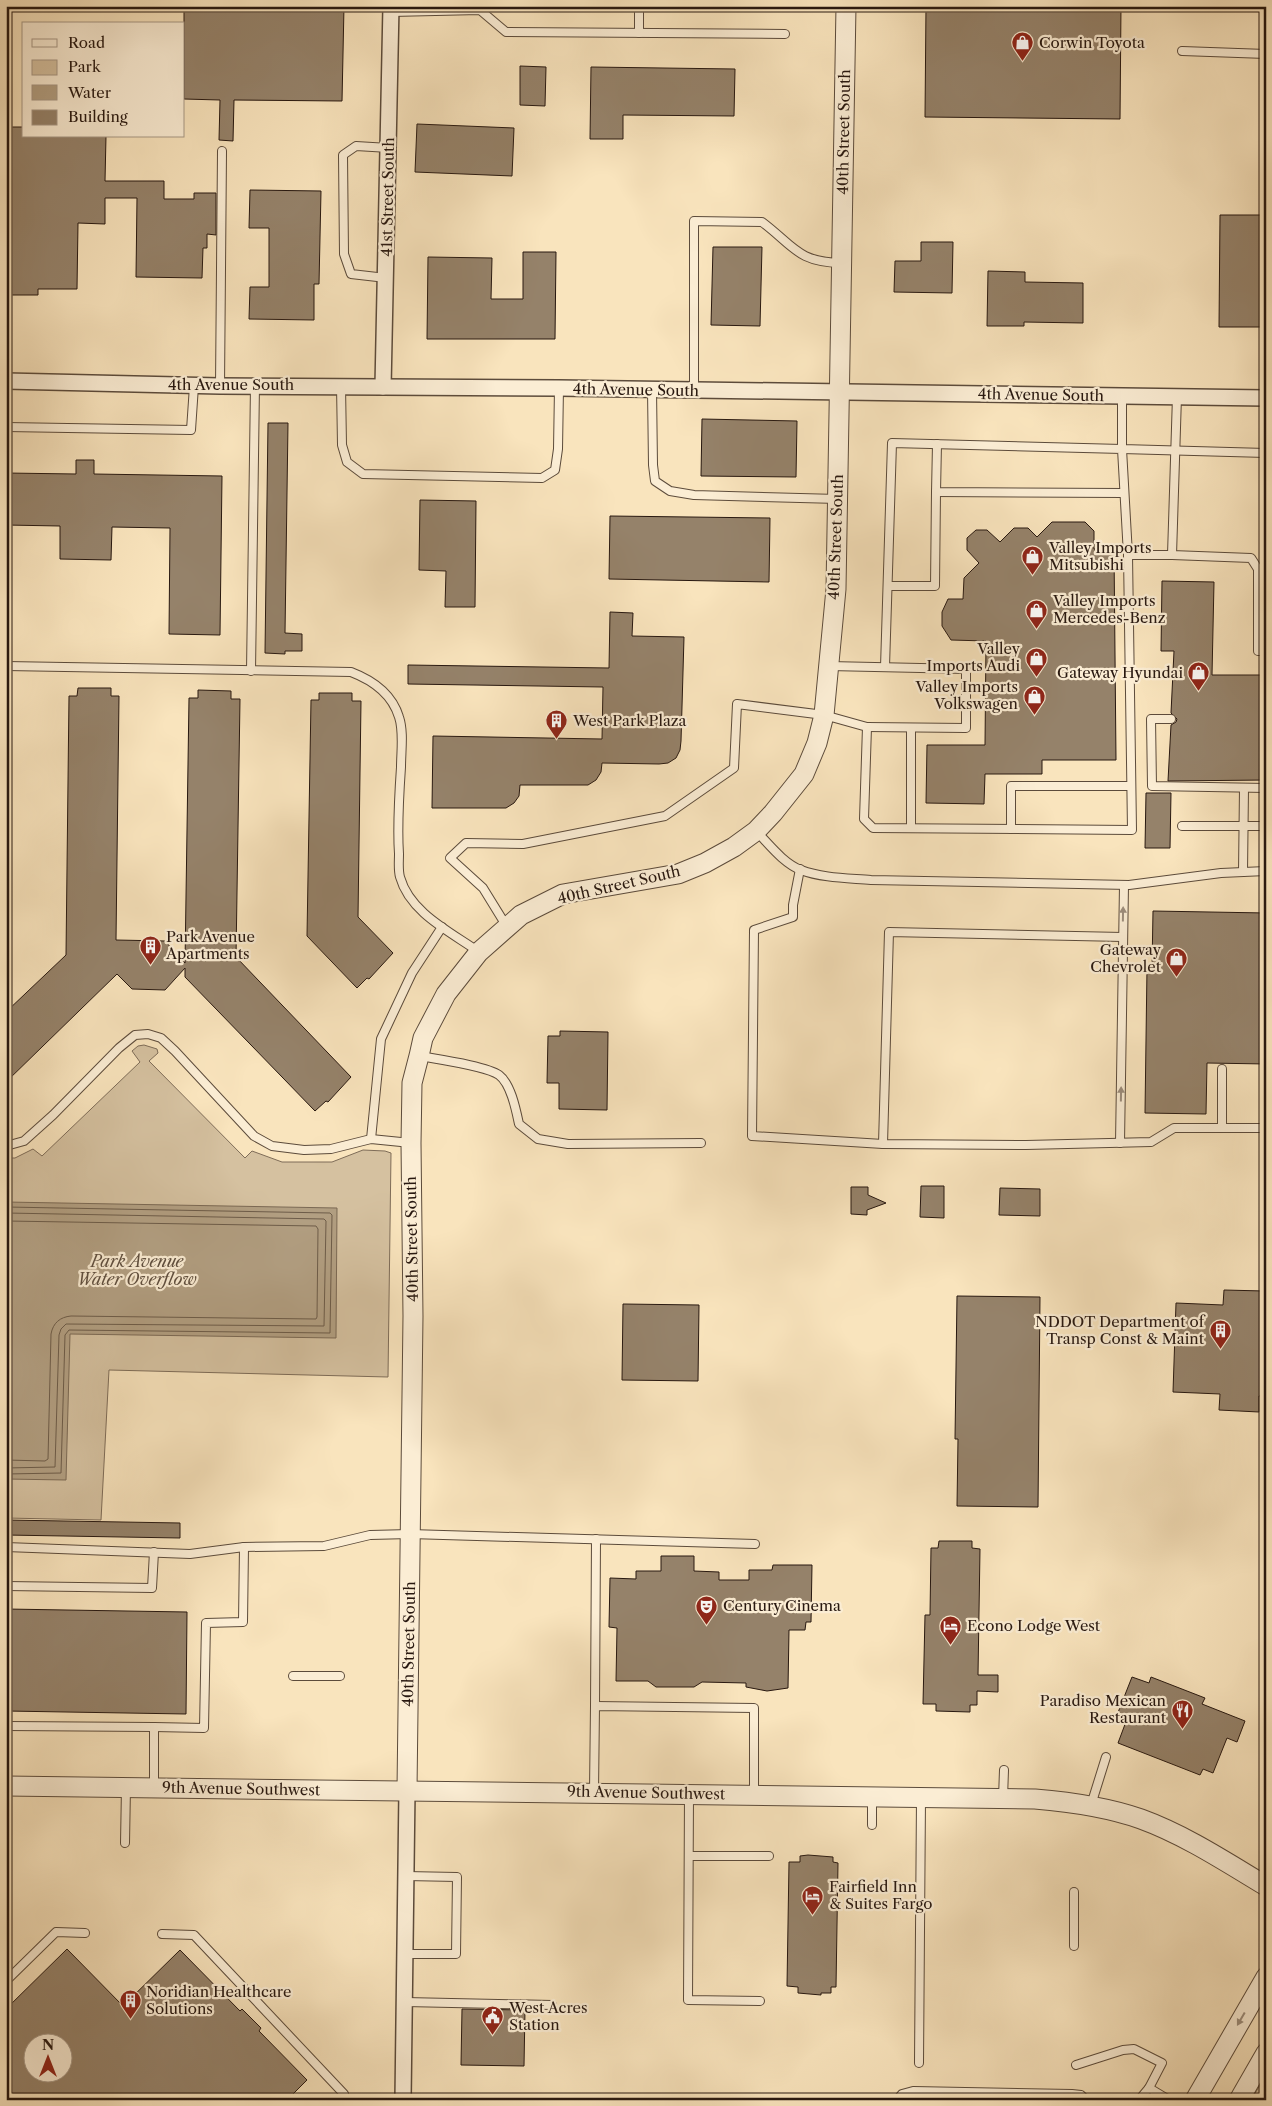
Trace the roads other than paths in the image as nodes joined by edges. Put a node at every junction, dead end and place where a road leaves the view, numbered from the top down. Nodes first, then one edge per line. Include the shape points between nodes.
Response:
1 (639, 6) edge
2 (846, 6) edge
3 (391, 9) edge
4 (639, 33) junction
5 (784, 34) dead end
6 (1182, 51) dead end
7 (1266, 54) edge
8 (389, 148) junction
9 (222, 151) dead end
10 (842, 263) junction
11 (386, 278) junction
12 (6, 380) edge
13 (194, 386) junction
14 (220, 386) junction
15 (256, 386) junction
16 (341, 386) junction
17 (383, 387) junction
18 (559, 388) junction
19 (652, 390) junction
20 (694, 391) junction
21 (840, 393) junction
22 (1177, 396) junction
23 (1122, 397) junction
24 (1266, 398) edge
25 (6, 427) edge
26 (937, 444) junction
27 (1122, 449) junction
28 (1176, 450) junction
29 (1266, 453) edge
30 (936, 492) junction
31 (1124, 493) junction
32 (838, 499) junction
33 (1128, 555) junction
34 (1172, 555) junction
35 (888, 586) junction
36 (1266, 651) edge
37 (6, 666) edge
38 (829, 666) junction
39 (885, 667) junction
40 (252, 671) junction
41 (824, 715) junction
42 (1171, 719) dead end
43 (867, 727) junction
44 (912, 728) junction
45 (1131, 786) junction
46 (1244, 788) junction
47 (1266, 788) edge
48 (1182, 826) dead end
49 (1244, 826) junction
50 (1266, 826) edge
51 (911, 828) junction
52 (1011, 829) junction
53 (756, 830) junction
54 (800, 869) junction
55 (1266, 871) edge
56 (1243, 872) junction
57 (1124, 885) junction
58 (442, 927) junction
59 (507, 927) junction
60 (1123, 937) junction
61 (479, 952) junction
62 (419, 1056) junction
63 (1222, 1069) dead end
64 (1222, 1128) junction
65 (1266, 1128) edge
66 (371, 1139) junction
67 (1120, 1142) junction
68 (411, 1143) junction
69 (701, 1143) dead end
70 (883, 1144) junction
71 (6, 1146) edge
72 (410, 1534) junction
73 (596, 1540) junction
74 (755, 1544) dead end
75 (6, 1547) edge
76 (244, 1547) junction
77 (154, 1552) junction
78 (6, 1586) edge
79 (293, 1676) dead end
80 (340, 1676) dead end
81 (595, 1706) junction
82 (6, 1726) edge
83 (154, 1727) junction
84 (1106, 1757) dead end
85 (1004, 1770) dead end
86 (6, 1786) edge
87 (126, 1787) junction
88 (154, 1788) junction
89 (407, 1790) junction
90 (594, 1792) junction
91 (689, 1793) junction
92 (754, 1794) junction
93 (872, 1796) junction
94 (921, 1796) junction
95 (1004, 1798) junction
96 (1090, 1806) junction
97 (872, 1825) dead end
98 (125, 1843) dead end
99 (689, 1856) junction
100 (769, 1856) dead end
101 (406, 1876) junction
102 (1266, 1886) edge
103 (1074, 1892) dead end
104 (85, 1933) dead end
105 (162, 1934) dead end
106 (1074, 1946) dead end
107 (405, 1954) junction
108 (1266, 1977) edge
109 (6, 1981) edge
110 (760, 2001) dead end
111 (405, 2002) junction
112 (552, 2005) dead end
113 (1266, 2053) edge
114 (919, 2063) dead end
115 (1076, 2065) dead end
116 (1148, 2088) junction
117 (344, 2094) dead end
118 (403, 2100) edge
119 (897, 2100) edge
120 (1086, 2100) edge
121 (1139, 2100) edge
122 (1169, 2100) edge
123 (1195, 2100) edge
124 (1239, 2100) edge

1 - 4 lane
2 - 10 street, 40th Street South
3 - 4 lane via 480,10 506,32
3 - 8 street, 41st Street South
4 - 5 lane
6 - 7 lane
8 - 11 street, 41st Street South
8 - 11 lane via 356,146 342,155 344,254 351,274
9 - 14 lane
10 - 20 lane via 807,258 762,222 694,221
10 - 21 street, 40th Street South
11 - 17 street, 41st Street South
12 - 13 street, 4th Avenue South
13 - 14 street, 4th Avenue South
13 - 25 lane via 191,430
14 - 15 street, 4th Avenue South
15 - 16 street, 4th Avenue South
15 - 40 lane
16 - 17 street, 4th Avenue South
16 - 18 lane via 342,444 347,462 363,474 542,478 555,470
17 - 18 street, 4th Avenue South
18 - 19 street, 4th Avenue South
19 - 20 street, 4th Avenue South
19 - 32 lane via 655,481 670,491 694,495
20 - 21 street, 4th Avenue South
21 - 23 street, 4th Avenue South
21 - 32 street, 40th Street South
22 - 23 street, 4th Avenue South
22 - 24 street, 4th Avenue South
22 - 28 lane
23 - 27 lane
26 - 27 lane
26 - 30 lane
26 - 35 lane via 892,443
27 - 28 lane
27 - 31 lane
28 - 29 lane
28 - 34 lane
30 - 31 lane
30 - 35 lane via 934,586
31 - 33 lane
32 - 38 street, 40th Street South via 836,589
33 - 34 lane
33 - 45 lane
34 - 36 lane via 1251,558 1258,569 1258,651
35 - 39 lane
37 - 40 lane
38 - 39 lane
38 - 41 street, 40th Street South
39 - 44 lane via 966,669 966,728
40 - 58 lane via 351,672 379,687 390,700 399,717 402,740 398,836 400,877 423,913
41 - 43 lane
41 - 53 street, 40th Street South via 804,774
41 - 59 lane via 737,704 734,768 665,816 522,844 466,843 450,858 483,888
42 - 46 lane via 1152,719 1152,786
43 - 44 lane
43 - 51 lane via 864,819 872,828
44 - 51 lane
45 - 52 lane via 1011,786
45 - 52 lane via 1132,830
46 - 47 lane
46 - 49 lane
48 - 49 lane
49 - 50 lane
49 - 56 lane
51 - 52 lane
53 - 54 lane via 782,857
53 - 59 street, 40th Street South via 704,863 678,874 563,894 521,915
54 - 57 lane via 871,880
54 - 70 lane via 793,917 754,930 752,1136
55 - 56 lane
56 - 57 lane
60 -> 57 lane
58 - 61 lane
58 - 66 lane via 412,973 381,1039
59 - 61 street, 40th Street South
67 -> 60 lane
60 - 70 lane via 889,932
61 - 62 street, 40th Street South via 446,994 424,1038
62 - 68 street, 40th Street South via 412,1083
62 - 69 lane via 473,1066 499,1075 514,1099 519,1124 538,1139 568,1144
63 - 64 lane
64 - 65 lane
64 - 67 lane via 1174,1128 1151,1142
66 - 68 lane
66 - 71 lane via 331,1149 272,1146 254,1136 161,1038 148,1034 135,1036 119,1048 24,1141
67 - 70 lane
68 - 72 street, 40th Street South
72 - 73 lane
72 - 76 lane via 370,1535 324,1546
72 - 89 street, 40th Street South
73 - 74 lane
73 - 81 lane
75 - 77 lane
76 - 77 lane via 190,1554
76 - 83 lane via 243,1622 206,1623 204,1728
77 - 78 lane via 152,1588
79 - 80 lane
81 - 90 lane
81 - 92 lane via 754,1708
82 - 83 lane
83 - 88 lane
84 - 96 lane
85 - 95 lane
86 - 87 street, 9th Avenue Southwest
87 - 88 street, 9th Avenue Southwest
87 - 98 lane
88 - 89 street, 9th Avenue Southwest
89 - 90 street, 9th Avenue Southwest
89 - 101 street, 40th Street South
90 - 91 street, 9th Avenue Southwest
91 - 92 street, 9th Avenue Southwest
91 - 99 lane
92 - 93 street, 9th Avenue Southwest
93 - 94 street, 9th Avenue Southwest
93 - 97 lane
94 - 95 street, 9th Avenue Southwest
94 - 114 lane
95 - 96 street, 9th Avenue Southwest via 1035,1798
96 - 102 street, 9th Avenue Southwest via 1140,1819 1176,1834
99 - 100 lane
99 - 110 lane via 688,2000
101 - 107 street, 40th Street South
101 - 107 lane via 457,1877 456,1954
103 - 106 lane
104 - 109 lane via 56,1932
105 - 117 lane via 194,1935
107 - 111 street, 40th Street South
108 -> 123 street
111 - 112 lane
111 - 118 street, 40th Street South
113 - 124 street
115 - 116 lane via 1134,2049 1162,2063
116 - 121 lane
116 - 122 lane
119 - 120 lane via 902,2094 913,2091 1072,2094 1081,2095

